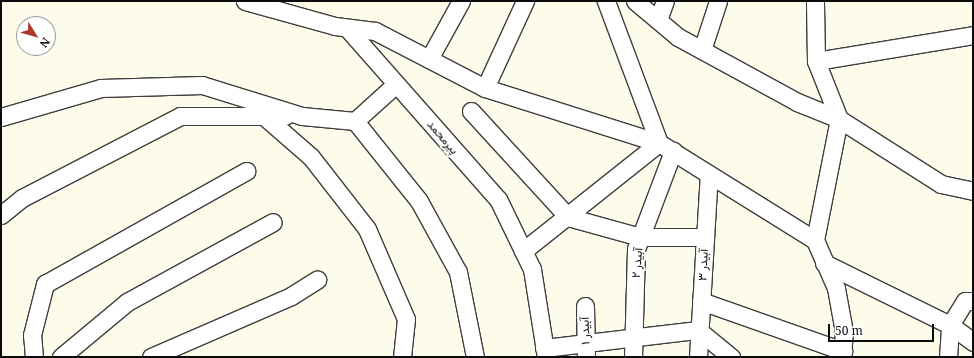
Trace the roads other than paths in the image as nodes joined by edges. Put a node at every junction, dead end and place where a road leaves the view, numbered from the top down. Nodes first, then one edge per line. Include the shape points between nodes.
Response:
1 (245, 1) edge
2 (461, 1) edge
3 (525, 1) edge
4 (606, 1) edge
5 (635, 1) edge
6 (664, 1) edge
7 (718, 1) edge
8 (815, 1) edge
9 (658, 20) junction
10 (347, 28) junction
11 (973, 35) edge
12 (702, 50) junction
13 (429, 59) junction
14 (816, 61) junction
15 (396, 84) junction
16 (485, 88) junction
17 (471, 112) dead end
18 (264, 116) junction
19 (302, 116) junction
20 (1, 117) edge
21 (839, 118) junction
22 (355, 121) junction
23 (666, 147) junction
24 (246, 171) dead end
25 (709, 174) junction
26 (973, 191) edge
27 (1, 215) edge
28 (568, 217) junction
29 (273, 222) dead end
30 (640, 237) junction
31 (705, 237) junction
32 (815, 240) junction
33 (523, 251) junction
34 (824, 263) junction
35 (318, 280) dead end
36 (973, 300) edge
37 (701, 301) junction
38 (584, 306) dead end
39 (950, 325) junction
40 (698, 330) junction
41 (634, 338) junction
42 (973, 342) edge
43 (586, 350) edge
44 (545, 352) edge
45 (843, 354) edge
46 (34, 357) edge
47 (61, 357) edge
48 (151, 357) edge
49 (402, 357) edge
50 (475, 357) edge
51 (633, 357) edge
52 (698, 357) edge
53 (731, 357) edge
54 (948, 357) edge

1 - 10 street
2 - 13 street
3 - 16 street
4 - 23 street
5 - 9 street
6 - 9 street
7 - 12 street
8 - 14 street
9 - 12 street
10 - 13 street via 375,31
10 - 15 street, پیرمحمد
11 - 14 street
12 - 21 street via 797,102
13 - 16 street
14 - 21 street
15 - 22 street
15 - 33 street, پیرمحمد via 498,199
16 - 23 street
17 - 28 street
18 - 19 street
18 - 27 street via 180,116 22,198
18 - 49 street via 311,158 367,229 406,319
19 - 20 street via 202,86 101,88
19 - 22 street
21 - 26 street via 941,184
21 - 32 street
22 - 50 street via 419,201 458,272
23 - 25 street
23 - 28 street
23 - 30 street, آبیدر ۲
24 - 46 street via 45,284 32,335
25 - 31 street, آبیدر ۳
25 - 32 street
28 - 30 street
28 - 33 street
29 - 47 street via 127,302
30 - 31 street
30 - 41 street, آبیدر ۲ via 636,249
31 - 37 street, آبیدر ۳
32 - 34 street
33 - 44 street, پیرمحمد via 532,269
34 - 39 street
34 - 45 street via 836,288 844,332
35 - 48 street via 291,296
36 - 39 street via 965,301
37 - 40 street, آبیدر ۳
37 - 45 street
38 - 43 street, آبیدر ۱
39 - 42 street
39 - 54 street
40 - 41 street
40 - 52 street, آبیدر ۳
40 - 53 street
41 - 43 street
41 - 51 street, آبیدر ۲
43 - 44 street

